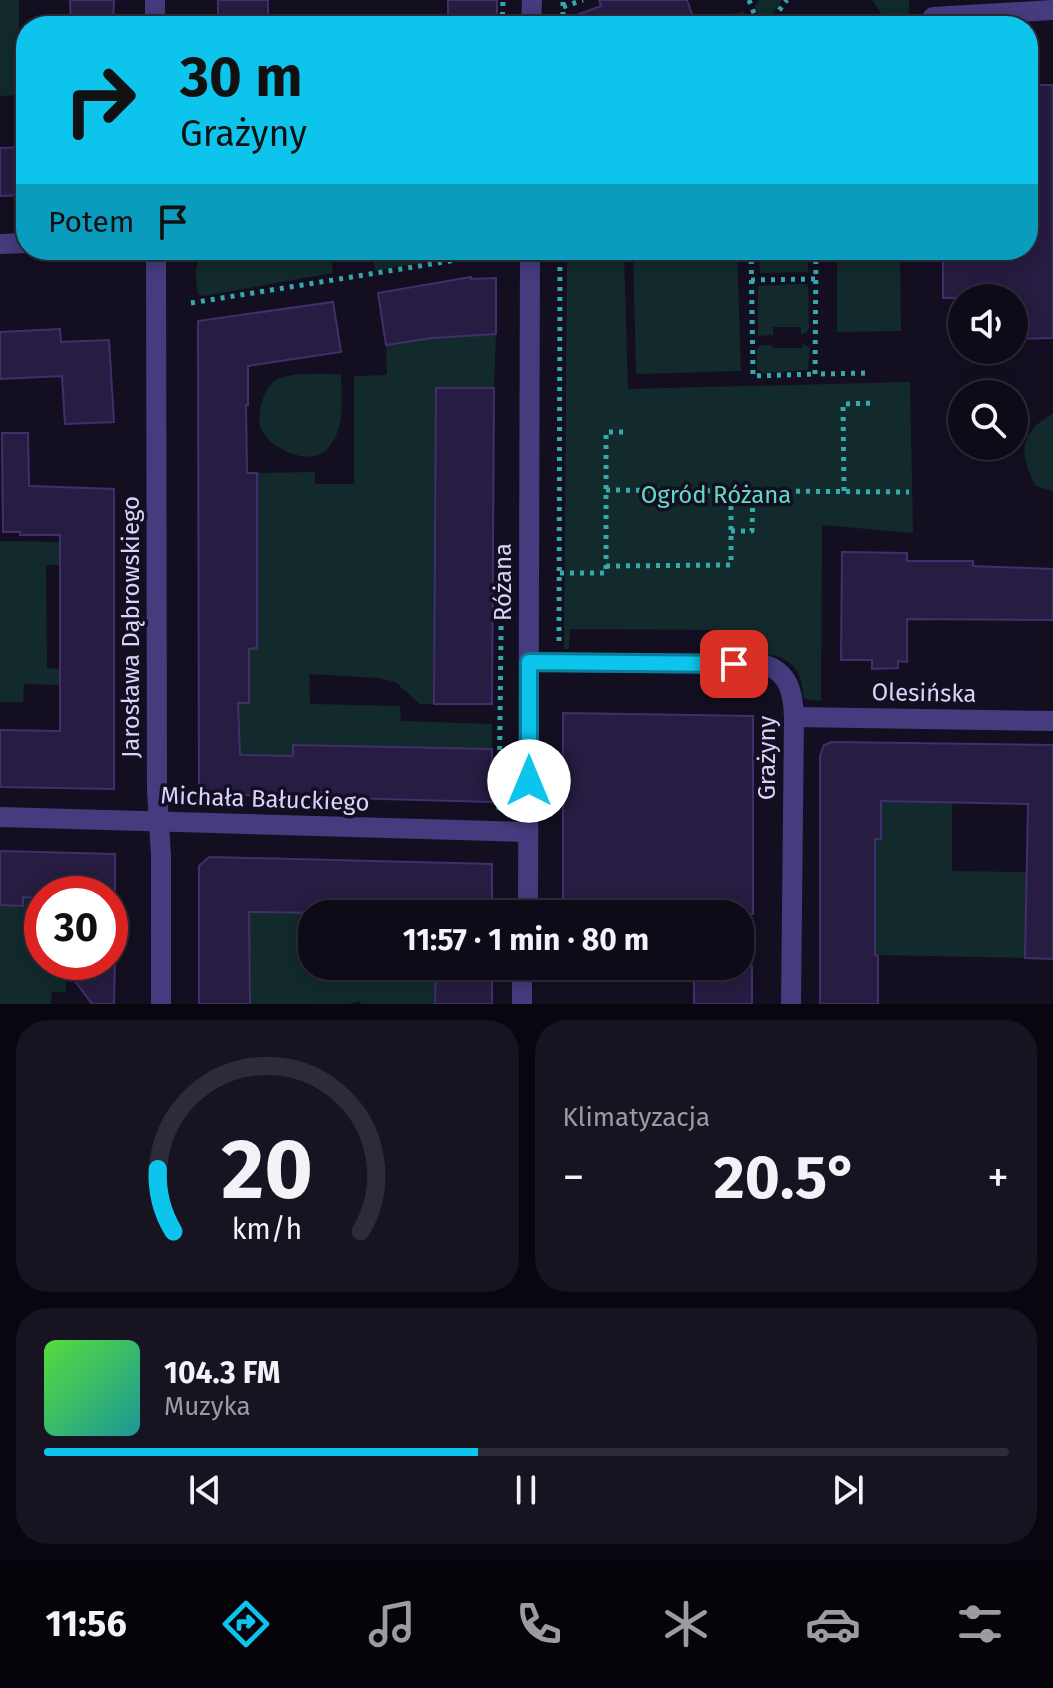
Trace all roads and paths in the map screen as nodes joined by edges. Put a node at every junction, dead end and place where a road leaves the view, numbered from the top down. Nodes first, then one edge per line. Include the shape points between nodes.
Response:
1 (583, 0) edge
2 (787, 0) edge
3 (563, 4) edge
4 (1053, 10) edge
5 (775, 16) edge
6 (950, 16) edge
7 (156, 260) edge
8 (457, 260) edge
9 (530, 260) edge
10 (560, 260) edge
11 (751, 260) edge
12 (816, 260) edge
13 (815, 279) junction
14 (751, 280) junction
15 (191, 303) dead end
16 (871, 373) dead end
17 (815, 374) junction
18 (875, 403) dead end
19 (623, 432) dead end
20 (606, 490) junction
21 (731, 491) junction
22 (753, 491) junction
23 (844, 491) junction
24 (909, 492) dead end
25 (731, 531) junction
26 (606, 566) junction
27 (560, 573) junction
28 (529, 662) junction
29 (559, 663) junction
30 (794, 717) junction
31 (1053, 721) edge
32 (0, 817) edge
33 (159, 821) junction
34 (528, 832) junction
35 (528, 900) edge
36 (522, 980) edge
37 (161, 1004) edge
38 (522, 1004) edge
39 (791, 1004) edge

1 - 3 path
2 - 5 path
4 - 6 street
7 - 33 street, Jarosława Dąbrowskiego
8 - 15 path
9 - 28 street, Różana
10 - 27 path
11 - 14 path
12 - 13 path
13 - 14 path
13 - 17 path
14 - 17 path via 753,376
16 - 17 path
18 - 23 path via 843,404
19 - 20 path via 606,432
20 - 21 path
20 - 26 path
21 - 22 path
21 - 25 path
22 - 23 path
22 - 25 path via 752,531
23 - 24 path
25 - 26 path via 731,565
26 - 27 path via 606,573
27 - 29 path
28 - 29 street, Grażyny
28 - 34 street, Różana
29 - 30 street, Grażyny via 763,664 786,678
30 - 31 street, Olesińska
30 - 39 street, Grażyny
32 - 33 street, Michała Bałuckiego
33 - 34 street, Michała Bałuckiego
33 - 37 street, Jarosława Dąbrowskiego
34 - 35 street, Różana
36 - 38 street

